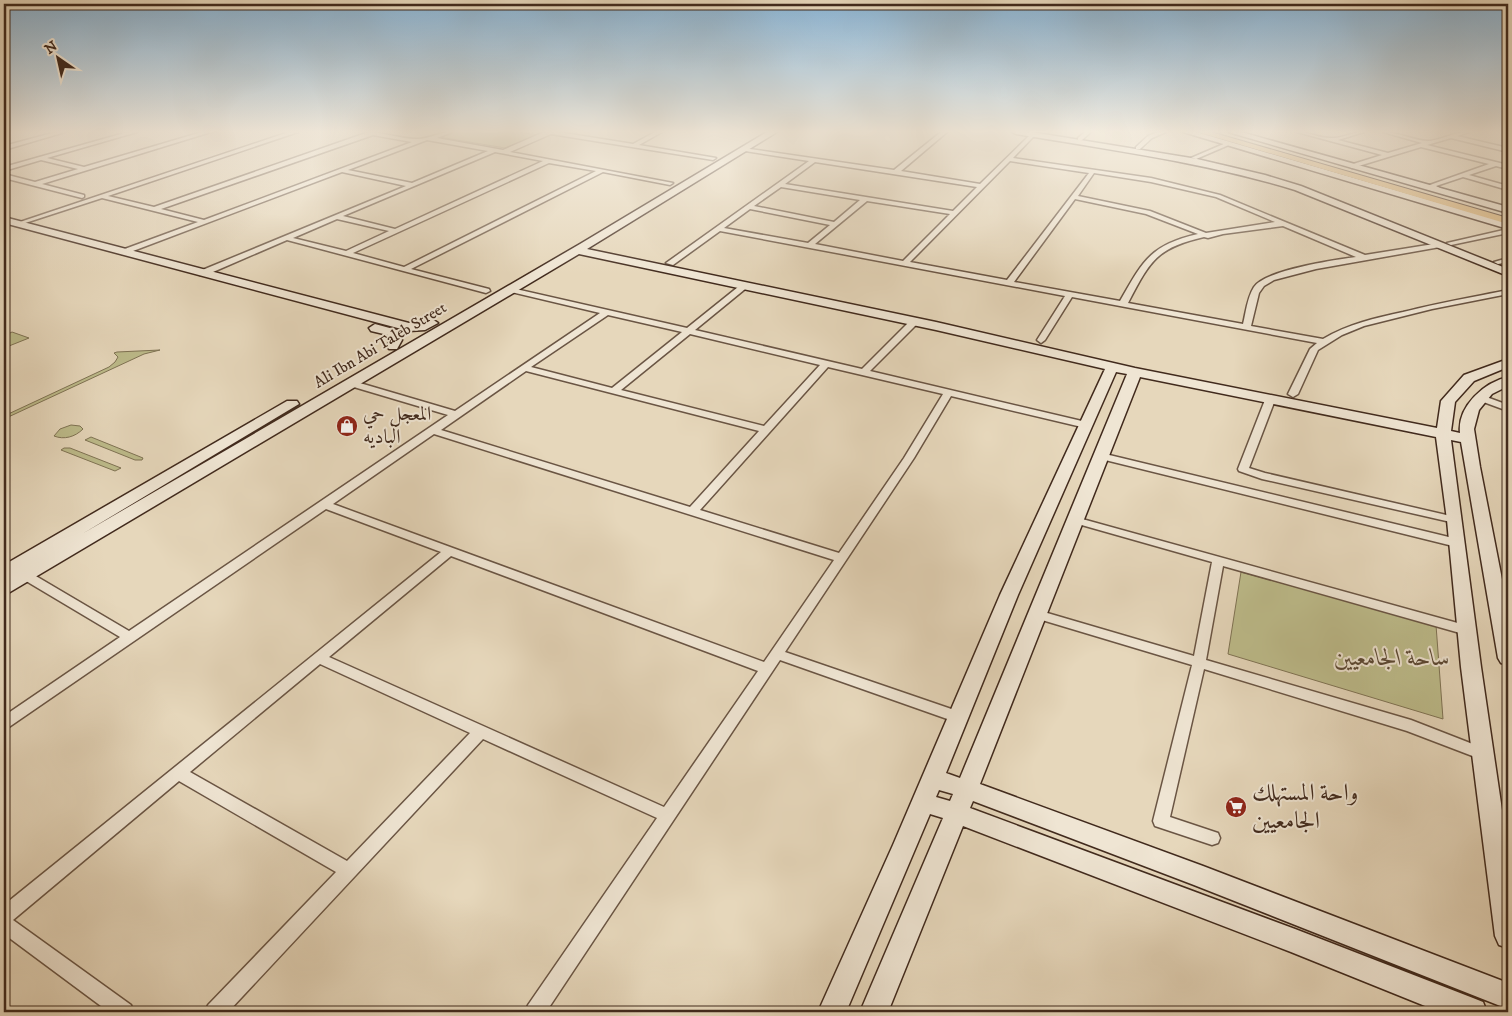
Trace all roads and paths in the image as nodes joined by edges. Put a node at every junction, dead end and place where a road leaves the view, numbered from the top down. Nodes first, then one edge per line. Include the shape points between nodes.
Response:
1 (17, 179) edge
2 (50, 179) edge
3 (133, 179) edge
4 (151, 179) edge
5 (239, 179) edge
6 (316, 179) edge
7 (386, 179) edge
8 (425, 179) edge
9 (508, 179) edge
10 (585, 179) edge
11 (650, 179) edge
12 (676, 179) edge
13 (695, 179) edge
14 (789, 179) edge
15 (938, 179) edge
16 (989, 179) edge
17 (1087, 179) edge
18 (1147, 179) edge
19 (1267, 179) edge
20 (1281, 179) edge
21 (1361, 179) edge
22 (1363, 179) edge
23 (1368, 179) edge
24 (1375, 179) edge
25 (1376, 179) edge
26 (1400, 179) edge
27 (1450, 179) edge
28 (1478, 179) edge
29 (670, 183) junction
30 (35, 184) junction
31 (412, 185) junction
32 (781, 185) junction
33 (982, 186) junction
34 (1508, 188) edge
35 (1448, 193) junction
36 (1416, 194) junction
37 (82, 196) junction
38 (100, 196) junction
39 (1073, 197) junction
40 (866, 198) junction
41 (750, 207) junction
42 (155, 210) junction
43 (955, 213) junction
44 (1508, 213) edge
45 (337, 217) junction
46 (205, 222) junction
47 (8, 223) edge
48 (1286, 223) junction
49 (836, 224) junction
50 (1508, 224) edge
51 (721, 228) junction
52 (396, 231) junction
53 (1508, 231) edge
54 (1208, 236) junction
55 (287, 238) junction
56 (1451, 243) junction
57 (810, 245) junction
58 (1440, 245) junction
59 (581, 248) junction
60 (125, 252) junction
61 (346, 254) junction
62 (1366, 258) junction
63 (1508, 260) edge
64 (1498, 262) junction
65 (670, 263) junction
66 (905, 263) junction
67 (1508, 266) edge
68 (405, 269) junction
69 (203, 273) junction
70 (1508, 273) edge
71 (1009, 283) junction
72 (746, 285) junction
73 (510, 289) junction
74 (486, 291) junction
75 (1508, 292) edge
76 (1070, 294) junction
77 (1123, 304) junction
78 (606, 312) junction
79 (915, 321) junction
80 (432, 323) junction
81 (1247, 327) junction
82 (687, 331) junction
83 (1041, 340) junction
84 (1324, 342) junction
85 (392, 346) junction
86 (1508, 363) edge
87 (826, 364) junction
88 (1112, 367) junction
89 (524, 368) junction
90 (863, 372) junction
91 (1135, 372) junction
92 (1508, 381) edge
93 (350, 383) junction
94 (614, 391) junction
95 (948, 393) junction
96 (1293, 394) junction
97 (1481, 398) junction
98 (1270, 400) junction
99 (1508, 408) edge
100 (456, 414) junction
101 (1086, 425) junction
102 (1443, 428) junction
103 (432, 430) junction
104 (766, 430) junction
105 (1468, 434) junction
106 (1101, 456) junction
107 (324, 504) junction
108 (692, 512) junction
109 (1076, 520) junction
110 (1455, 520) junction
111 (1457, 543) junction
112 (449, 551) junction
113 (842, 558) junction
114 (1218, 560) junction
115 (4, 573) edge
116 (25, 575) junction
117 (4, 588) edge
118 (1037, 614) junction
119 (1467, 630) junction
120 (130, 637) junction
121 (777, 654) junction
122 (319, 658) junction
123 (1508, 658) edge
124 (1199, 663) junction
125 (767, 669) junction
126 (958, 717) junction
127 (4, 723) edge
128 (481, 731) junction
129 (1483, 754) junction
130 (178, 773) junction
131 (932, 779) junction
132 (967, 789) junction
133 (923, 802) junction
134 (958, 814) junction
135 (668, 816) junction
136 (1212, 838) dead end
137 (349, 871) junction
138 (4, 916) edge
139 (4, 924) edge
140 (1508, 936) edge
141 (1508, 996) edge
142 (124, 1012) edge
143 (215, 1012) edge
144 (535, 1012) edge
145 (832, 1012) edge
146 (875, 1012) edge
147 (1473, 1012) edge

1 - 30 street
2 - 30 street
3 - 37 street
4 - 38 street
5 - 42 street
6 - 46 street
7 - 31 street
8 - 31 street
9 - 52 street
10 - 68 street
11 - 29 street
12 - 29 street, Ali Ibn Abi Taleb Street
13 - 59 street, Ali Ibn Abi Taleb Street
14 - 32 street
15 - 33 street
16 - 33 street
17 - 39 street
18 - 48 street via 1218,196
19 - 58 street via 1298,188
20 - 56 street via 1326,193
21 - 36 street
22 - 36 main road
23 - 36 main road
24 - 36 main road
25 - 36 main road
26 - 35 street
27 - 35 street via 1430,186
28 - 34 street
29 - 74 street, Ali Ibn Abi Taleb Street
30 - 37 street
31 - 45 street
32 - 40 street
32 - 41 street
33 - 43 street
35 - 44 street
36 - 44 main road
36 - 50 street
37 - 47 street
38 - 42 street
38 - 47 street
39 - 54 street via 1148,212
39 - 71 street
40 - 43 street
40 - 49 street
41 - 49 street
41 - 51 street
42 - 46 street
43 - 66 street
45 - 52 street
45 - 55 street
46 - 60 street
47 - 60 street
47 - 85 street via 393,333 396,340
48 - 54 street
48 - 62 street
49 - 57 street
51 - 57 street
51 - 65 street
52 - 61 street
53 - 56 street
54 - 77 street via 1162,248 1142,268
55 - 61 street
55 - 69 street
56 - 64 street
57 - 66 street
58 - 62 street
58 - 70 street
59 - 65 street
59 - 72 street
59 - 73 street, Ali Ibn Abi Taleb Street
60 - 69 street
61 - 68 street
62 - 81 street via 1298,270 1262,282 1255,293
63 - 64 street
64 - 67 street
65 - 83 street
66 - 71 street
68 - 74 street
69 - 80 street via 409,327
71 - 76 street
72 - 79 street
72 - 82 street
73 - 78 street
73 - 93 street, Ali Ibn Abi Taleb Street
74 - 80 street, Ali Ibn Abi Taleb Street
75 - 84 street via 1361,324
76 - 77 street
76 - 83 street
77 - 81 street
78 - 82 street
78 - 89 street
79 - 88 street
79 - 90 street
80 - 85 street, Ali Ibn Abi Taleb Street
81 - 84 street
82 - 87 street
82 - 94 street
83 - 96 street
84 - 96 street via 1314,349
85 - 115 street, Ali Ibn Abi Taleb Street
86 - 102 street via 1469,378 1448,401
87 - 90 street
87 - 104 street
88 - 91 street
88 - 101 street
89 - 94 street
89 - 100 street
90 - 95 street
91 - 98 street
91 - 106 street
92 - 97 street via 1487,391
93 - 100 street
93 - 116 street, Ali Ibn Abi Taleb Street
94 - 104 street
95 - 101 street
95 - 113 street
96 - 102 street
97 - 99 street
97 - 105 street via 1472,410
98 - 102 street
98 - 110 street via 1243,469
100 - 103 street
101 - 126 street via 1008,595
102 - 105 street
102 - 110 street
103 - 107 street
103 - 108 street
104 - 108 street
105 - 123 street
106 - 109 street
106 - 111 street
107 - 112 street
107 - 120 street
108 - 113 street
109 - 114 street
109 - 118 street
110 - 111 street
111 - 119 street
112 - 122 street
112 - 125 street
113 - 121 street
114 - 119 street
114 - 124 street
116 - 117 street, Ali Ibn Abi Taleb Street
116 - 120 street
118 - 124 street
118 - 132 street
119 - 129 street
120 - 127 street
121 - 125 street
121 - 126 street
122 - 128 street
122 - 130 street
124 - 129 street via 1411,726
124 - 136 street via 1161,821
125 - 135 street
126 - 131 street
128 - 135 street
128 - 137 street
129 - 140 street
130 - 137 street
130 - 138 street
131 - 132 street
131 - 133 street
132 - 134 street
132 - 141 street
133 - 134 street
133 - 145 street
134 - 146 street
134 - 147 street
135 - 144 street
137 - 143 street
139 - 142 street

